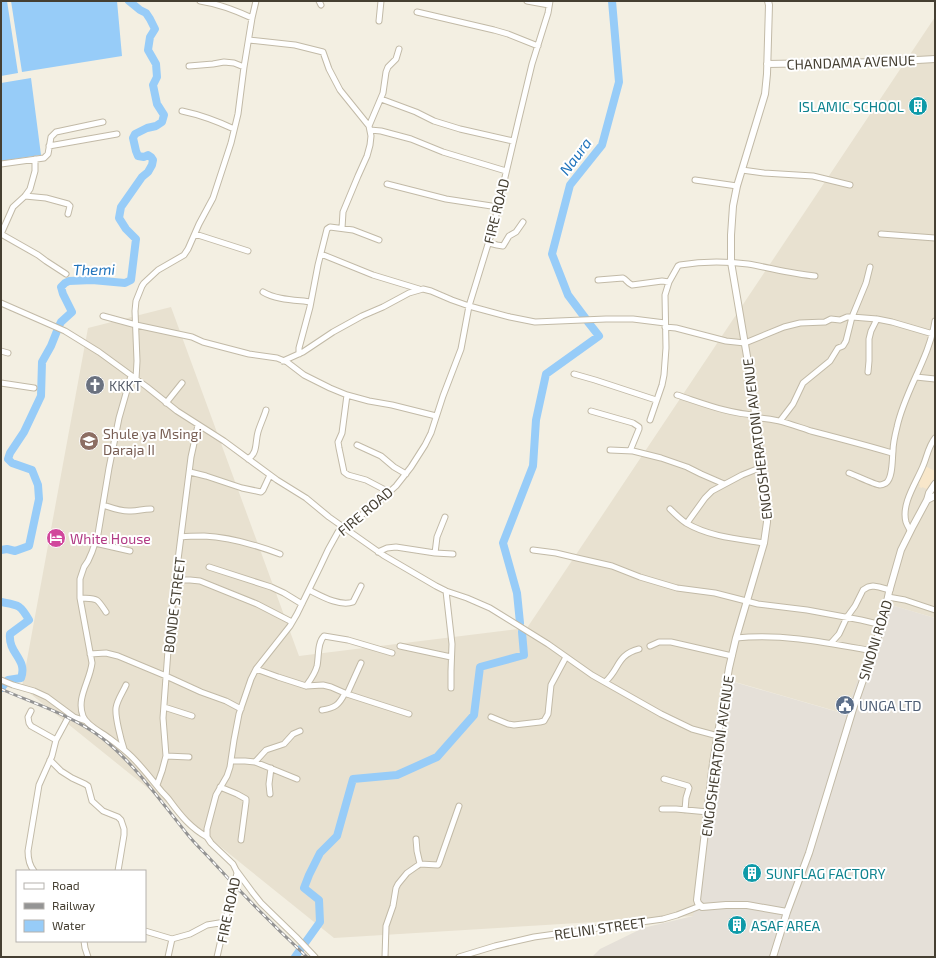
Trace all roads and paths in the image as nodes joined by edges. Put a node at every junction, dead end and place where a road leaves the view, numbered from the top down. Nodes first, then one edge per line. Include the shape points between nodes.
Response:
1 (200, 1) edge
2 (256, 1) edge
3 (381, 1) edge
4 (528, 1) edge
5 (768, 1) edge
6 (550, 3) edge
7 (417, 12) dead end
8 (252, 18) junction
9 (379, 21) dead end
10 (249, 40) junction
11 (538, 46) junction
12 (399, 49) dead end
13 (935, 59) edge
14 (768, 64) junction
15 (189, 66) dead end
16 (244, 66) junction
17 (381, 99) junction
18 (182, 111) dead end
19 (103, 122) dead end
20 (370, 128) junction
21 (234, 130) junction
22 (117, 134) dead end
23 (513, 141) junction
24 (49, 146) junction
25 (35, 159) junction
26 (1, 164) edge
27 (742, 170) junction
28 (506, 171) junction
29 (695, 180) dead end
30 (387, 184) dead end
31 (850, 185) dead end
32 (737, 186) junction
33 (25, 196) junction
34 (498, 207) junction
35 (68, 214) dead end
36 (523, 222) dead end
37 (342, 228) junction
38 (1, 234) edge
39 (195, 234) junction
40 (881, 234) dead end
41 (935, 238) edge
42 (379, 240) dead end
43 (489, 242) junction
44 (248, 251) dead end
45 (321, 254) junction
46 (730, 262) junction
47 (870, 267) dead end
48 (66, 274) dead end
49 (815, 276) dead end
50 (598, 280) dead end
51 (669, 282) junction
52 (420, 290) junction
53 (263, 292) dead end
54 (311, 302) junction
55 (1, 303) edge
56 (469, 306) junction
57 (103, 316) dead end
58 (852, 317) junction
59 (877, 319) junction
60 (935, 321) edge
61 (136, 325) junction
62 (665, 325) junction
63 (933, 334) junction
64 (745, 343) junction
65 (1, 351) edge
66 (8, 353) dead end
67 (299, 354) junction
68 (283, 361) junction
69 (868, 372) dead end
70 (574, 374) dead end
71 (916, 377) junction
72 (134, 378) junction
73 (935, 379) edge
74 (1, 383) edge
75 (182, 383) dead end
76 (34, 388) dead end
77 (348, 395) junction
78 (677, 395) dead end
79 (656, 400) junction
80 (166, 403) junction
81 (266, 410) dead end
82 (591, 411) dead end
83 (436, 416) junction
84 (756, 417) junction
85 (650, 420) dead end
86 (780, 421) junction
87 (198, 425) junction
88 (935, 438) edge
89 (357, 445) dead end
90 (610, 450) dead end
91 (630, 451) junction
92 (892, 453) junction
93 (248, 459) junction
94 (762, 467) junction
95 (190, 472) junction
96 (849, 473) dead end
97 (406, 474) junction
98 (270, 475) junction
99 (724, 484) junction
100 (935, 484) edge
101 (389, 492) junction
102 (935, 496) edge
103 (927, 500) junction
104 (103, 505) junction
105 (670, 509) dead end
106 (151, 510) dead end
107 (445, 517) dead end
108 (687, 524) junction
109 (343, 527) junction
110 (910, 530) junction
111 (182, 537) junction
112 (95, 543) junction
113 (764, 543) junction
114 (533, 550) dead end
115 (130, 551) dead end
116 (378, 552) junction
117 (434, 553) junction
118 (280, 554) dead end
119 (453, 554) dead end
120 (209, 567) dead end
121 (176, 580) junction
122 (361, 586) dead end
123 (309, 590) junction
124 (446, 591) junction
125 (889, 593) junction
126 (80, 598) junction
127 (747, 602) junction
128 (302, 604) junction
129 (935, 610) edge
130 (106, 612) dead end
131 (847, 617) junction
132 (292, 622) junction
133 (882, 625) junction
134 (736, 638) junction
135 (831, 643) junction
136 (400, 646) dead end
137 (650, 646) dead end
138 (639, 649) dead end
139 (873, 651) junction
140 (392, 653) dead end
141 (90, 654) junction
142 (732, 656) junction
143 (451, 657) junction
144 (566, 657) junction
145 (361, 663) dead end
146 (256, 669) junction
147 (166, 676) junction
148 (1, 680) edge
149 (605, 682) junction
150 (126, 685) dead end
151 (306, 686) junction
152 (451, 688) dead end
153 (346, 693) junction
154 (164, 707) junction
155 (241, 709) junction
156 (322, 710) dead end
157 (31, 711) dead end
158 (70, 714) junction
159 (410, 714) dead end
160 (192, 716) dead end
161 (491, 717) dead end
162 (86, 721) junction
163 (300, 731) dead end
164 (718, 736) junction
165 (56, 740) junction
166 (124, 750) junction
167 (166, 756) junction
168 (189, 757) dead end
169 (50, 760) junction
170 (231, 761) junction
171 (255, 762) junction
172 (271, 768) junction
173 (297, 779) dead end
174 (664, 779) dead end
175 (157, 785) junction
176 (220, 787) junction
177 (270, 794) dead end
178 (459, 806) dead end
179 (662, 809) dead end
180 (685, 810) junction
181 (708, 812) junction
182 (207, 837) junction
183 (416, 839) dead end
184 (241, 840) dead end
185 (420, 864) junction
186 (33, 870) edge
187 (118, 870) edge
188 (236, 870) junction
189 (700, 906) junction
190 (787, 912) junction
191 (225, 922) junction
192 (146, 931) edge
193 (172, 939) junction
194 (84, 942) edge
195 (88, 957) edge
196 (168, 957) edge
197 (217, 957) edge
198 (315, 957) edge
199 (385, 957) edge
200 (459, 957) edge
201 (772, 957) edge

1 - 8 street via 218,4
2 - 8 street
3 - 9 street
4 - 6 street
5 - 14 street, ENGOSHERATONI AVENUE
6 - 11 street, FIRE ROAD
7 - 11 street via 494,30
8 - 10 street
10 - 16 street
10 - 20 street via 296,45 323,52 340,90
11 - 23 street, FIRE ROAD
12 - 17 street via 396,59 386,72
13 - 14 street, CHANDAMA AVENUE
14 - 27 street, ENGOSHERATONI AVENUE via 763,102
15 - 16 street via 224,62
16 - 21 street
17 - 20 street
17 - 23 street via 434,121
18 - 21 street via 210,118
19 - 24 street via 56,132 51,137
20 - 28 street
20 - 37 street via 367,156 343,212
21 - 39 street via 214,198
22 - 24 street
23 - 28 street, FIRE ROAD
24 - 25 street via 44,158
25 - 26 street
25 - 33 street via 33,179
27 - 31 street via 813,176
27 - 32 street, ENGOSHERATONI AVENUE
28 - 34 street, FIRE ROAD
29 - 32 street
30 - 34 street via 446,199
32 - 46 street, ENGOSHERATONI AVENUE via 731,226
33 - 35 street via 68,204
33 - 38 street via 13,206
34 - 43 street, FIRE ROAD
36 - 43 street via 503,246
37 - 42 street
37 - 45 street via 327,229
38 - 48 street
39 - 44 street
39 - 61 street via 184,255 158,270 142,286 136,301
40 - 41 street
43 - 56 street, FIRE ROAD
45 - 52 street
45 - 54 street
46 - 49 street
46 - 51 street via 680,265
46 - 64 street, ENGOSHERATONI AVENUE
47 - 58 street
50 - 51 street via 623,278 632,286
51 - 62 street via 665,295
52 - 56 street via 431,290
52 - 67 street via 348,323
53 - 54 street via 270,296
54 - 67 street
55 - 72 street via 65,331
56 - 62 street via 535,322 606,318 633,319
56 - 83 street, FIRE ROAD via 461,349
57 - 61 street
58 - 59 street
58 - 64 street via 800,323
58 - 86 street via 843,346 838,348 830,361 803,383 793,404
59 - 63 street
59 - 69 street via 869,339
60 - 63 street
61 - 68 street
61 - 72 street via 137,361
62 - 64 street via 726,341
62 - 79 street via 664,375
63 - 71 street
64 - 84 street, ENGOSHERATONI AVENUE
65 - 66 street
67 - 68 street
68 - 77 street via 304,375
70 - 79 street
71 - 73 street
71 - 92 street via 896,427
72 - 80 street
72 - 104 street via 119,418
74 - 76 street
75 - 80 street
77 - 83 street
77 - 101 street via 342,433 338,442 344,472
78 - 84 street via 730,412
79 - 85 street
80 - 87 street
81 - 93 street via 254,453
82 - 91 street via 639,427
83 - 97 street, FIRE ROAD via 428,440
84 - 86 street
84 - 94 street, ENGOSHERATONI AVENUE
86 - 92 street
87 - 93 street
87 - 95 street, BONDE STREET
88 - 110 street via 906,507 906,523
89 - 97 street via 381,456
90 - 91 street
91 - 99 street via 676,463
92 - 96 street via 891,473 885,484 878,484
93 - 98 street
94 - 99 street
94 - 113 street, ENGOSHERATONI AVENUE via 767,515
95 - 98 street via 261,492
95 - 111 street, BONDE STREET
97 - 101 street, FIRE ROAD
98 - 109 street via 306,498
99 - 108 street via 708,494
100 - 103 street, SINONI ROAD
101 - 109 street, FIRE ROAD
102 - 103 street
103 - 110 street, SINONI ROAD
104 - 106 street via 125,511
104 - 112 street
105 - 108 street
107 - 117 street
108 - 113 street via 712,534
109 - 116 street
109 - 123 street, FIRE ROAD via 331,544
110 - 125 street, SINONI ROAD via 901,550
111 - 118 street via 222,538
111 - 121 street, BONDE STREET
112 - 115 street
112 - 126 street via 82,573
113 - 127 street, ENGOSHERATONI AVENUE
114 - 127 street via 608,564 671,586 715,593
116 - 117 street via 396,547
116 - 124 street
117 - 119 street
120 - 128 street via 271,587
121 - 132 street via 200,581 257,604
121 - 147 street, BONDE STREET
122 - 123 street via 353,602 348,604
123 - 128 street, FIRE ROAD
124 - 143 street
124 - 144 street via 490,608
125 - 129 street
125 - 131 street via 879,587 868,587 863,590
125 - 133 street, SINONI ROAD
126 - 130 street via 99,601
126 - 141 street
127 - 131 street
127 - 134 street, ENGOSHERATONI AVENUE
128 - 132 street, FIRE ROAD
131 - 133 street
131 - 135 street via 839,634
132 - 146 street, FIRE ROAD
133 - 139 street, SINONI ROAD
134 - 135 street via 780,638
134 - 142 street, ENGOSHERATONI AVENUE
135 - 139 street
136 - 143 street
137 - 142 street via 659,642 671,642
138 - 149 street via 625,655
139 - 190 street, SINONI ROAD via 809,853
140 - 151 street via 324,636 314,675
141 - 147 street via 111,654
141 - 162 street via 92,663 81,706
142 - 164 street, ENGOSHERATONI AVENUE
143 - 152 street
144 - 149 street via 581,669
144 - 161 street via 551,685 548,714 544,721 514,725
145 - 153 street
146 - 151 street
146 - 155 street, FIRE ROAD
147 - 154 street, BONDE STREET
147 - 155 street
148 - 158 street via 47,697
149 - 164 street via 678,723
150 - 166 street via 116,708
151 - 153 street via 323,685
153 - 156 street via 336,706
153 - 159 street
154 - 160 street
154 - 167 street, BONDE STREET
155 - 170 street, FIRE ROAD
157 - 165 street via 28,723
158 - 162 street
158 - 165 street
162 - 166 street
163 - 171 street via 293,734 284,744 266,750
164 - 181 street, ENGOSHERATONI AVENUE
165 - 169 street
166 - 175 street
167 - 168 street
167 - 175 street, BONDE STREET
169 - 186 street via 39,785 28,851 28,860
169 - 187 street via 61,771 88,786 92,800 103,811 121,820 124,835
170 - 171 street
170 - 176 street, FIRE ROAD
171 - 172 street
172 - 173 street
172 - 177 street
174 - 180 street via 688,787
175 - 182 street via 181,816
176 - 182 street, FIRE ROAD via 209,821
176 - 184 street via 246,799
178 - 185 street via 438,865
179 - 180 street
180 - 181 street
181 - 189 street, ENGOSHERATONI AVENUE via 697,900
182 - 188 street, FIRE ROAD
183 - 185 street
185 - 199 street via 407,873 396,888 386,926
188 - 191 street, FIRE ROAD
188 - 198 street via 261,902
189 - 190 street via 747,905
189 - 200 street, RELINI STREET via 663,919 534,937
190 - 201 street, SINONI ROAD
191 - 193 street via 206,925 190,934
191 - 197 street, FIRE ROAD
192 - 193 street
193 - 196 street
194 - 195 street

